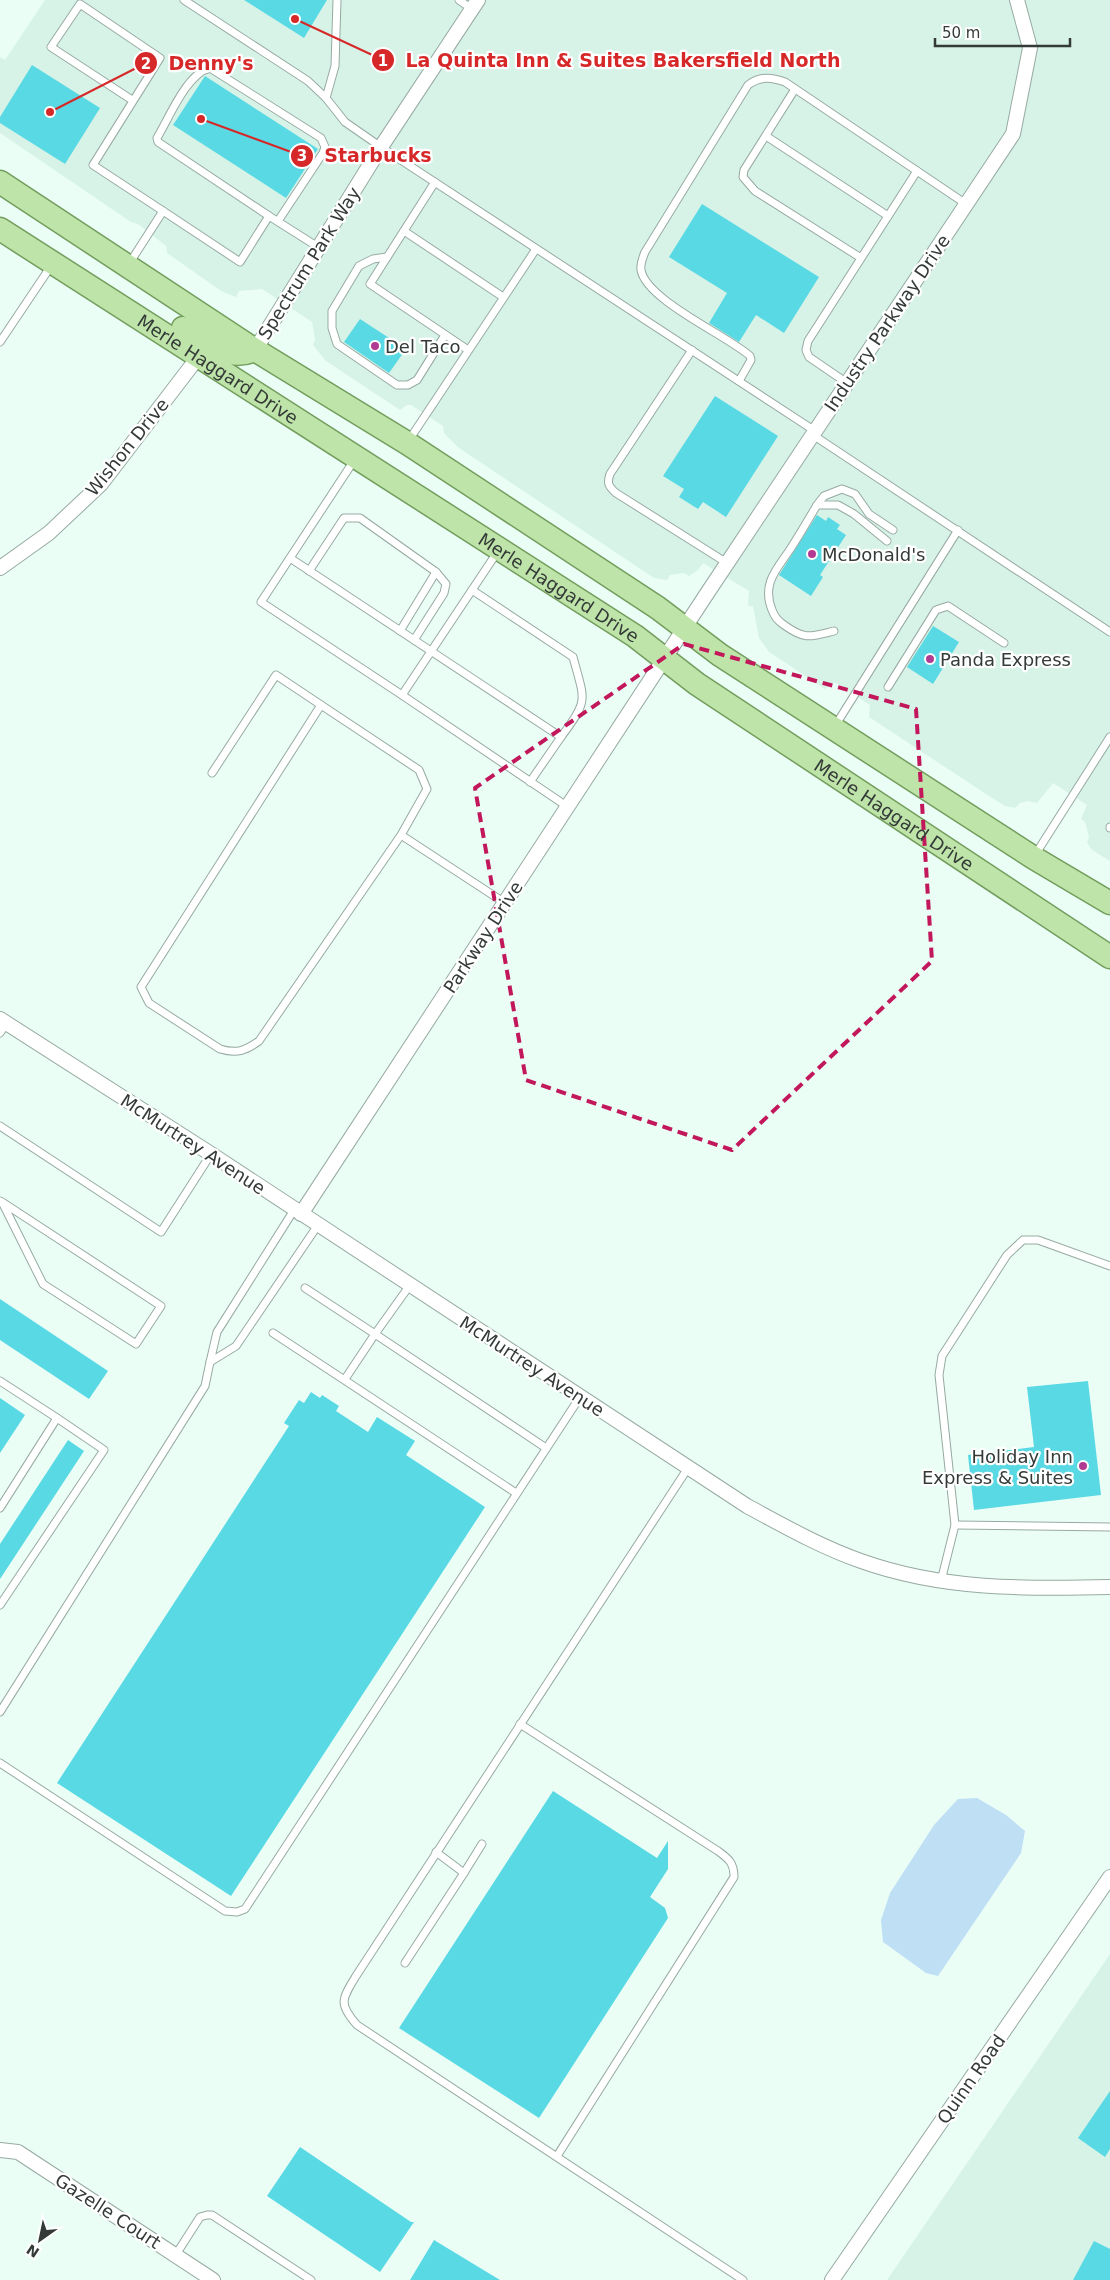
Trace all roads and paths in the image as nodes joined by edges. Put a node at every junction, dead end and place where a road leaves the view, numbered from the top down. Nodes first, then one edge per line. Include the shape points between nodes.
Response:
1 (184, 0) edge
2 (338, 0) edge
3 (459, 0) edge
4 (1017, 0) edge
5 (475, 4) edge
6 (795, 89) junction
7 (326, 98) junction
8 (132, 100) junction
9 (766, 136) junction
10 (381, 147) junction
11 (917, 171) junction
12 (0, 182) edge
13 (435, 182) junction
14 (966, 204) junction
15 (163, 211) junction
16 (269, 216) junction
17 (888, 216) junction
18 (278, 221) junction
19 (0, 229) edge
20 (404, 230) junction
21 (318, 247) junction
22 (536, 249) junction
23 (387, 257) junction
24 (861, 258) junction
25 (57, 266) junction
26 (128, 266) junction
27 (503, 297) junction
28 (445, 335) junction
29 (0, 342) edge
30 (255, 350) junction
31 (468, 350) junction
32 (692, 350) junction
33 (199, 356) junction
34 (739, 381) junction
35 (847, 382) junction
36 (814, 433) junction
37 (407, 443) junction
38 (357, 457) junction
39 (817, 505) junction
40 (893, 530) dead end
41 (958, 530) junction
42 (886, 540) dead end
43 (499, 549) junction
44 (290, 558) junction
45 (727, 563) junction
46 (0, 568) edge
47 (310, 571) junction
48 (436, 572) junction
49 (472, 590) junction
50 (685, 627) junction
51 (400, 631) junction
52 (834, 631) dead end
53 (1110, 632) edge
54 (414, 640) junction
55 (1004, 642) dead end
56 (432, 652) junction
57 (664, 659) junction
58 (888, 687) dead end
59 (402, 695) junction
60 (321, 705) junction
61 (833, 728) junction
62 (561, 737) junction
63 (1110, 737) edge
64 (212, 773) dead end
65 (530, 782) junction
66 (568, 807) junction
67 (401, 835) junction
68 (1034, 858) junction
69 (505, 902) junction
70 (1110, 903) edge
71 (1110, 958) edge
72 (2, 1025) edge
73 (0, 1126) edge
74 (211, 1154) junction
75 (1, 1201) edge
76 (298, 1212) junction
77 (318, 1225) junction
78 (1110, 1266) edge
79 (410, 1285) junction
80 (305, 1288) dead end
81 (273, 1333) dead end
82 (375, 1334) junction
83 (210, 1362) junction
84 (345, 1379) junction
85 (0, 1382) edge
86 (580, 1397) junction
87 (57, 1418) junction
88 (546, 1448) junction
89 (688, 1468) junction
90 (516, 1493) junction
91 (0, 1508) edge
92 (955, 1525) junction
93 (1110, 1527) edge
94 (941, 1581) junction
95 (1110, 1587) edge
96 (0, 1605) edge
97 (0, 1712) edge
98 (520, 1724) junction
99 (0, 1764) edge
100 (482, 1844) dead end
101 (436, 1852) junction
102 (464, 1872) junction
103 (1110, 1877) edge
104 (405, 1963) dead end
105 (0, 2150) edge
106 (557, 2156) junction
107 (176, 2256) junction
108 (205, 2278) edge
109 (311, 2280) edge
110 (743, 2280) edge
111 (832, 2280) edge

1 - 7 lane via 308,82
2 - 7 lane via 334,66
3 - 5 lane
4 - 14 street, Industry Parkway Drive via 1030,48 1013,134
5 - 10 street, Spectrum Park Way
6 - 9 lane
6 - 11 lane
6 - 34 lane via 777,79 765,77 748,85 642,259 643,276 666,300 750,356 751,360
7 - 10 lane via 345,122
8 - 8 lane via 160,58 80,4 51,47
8 - 15 lane via 93,165
9 - 17 lane
9 - 24 lane via 744,170 743,177 748,184
10 - 13 lane
10 - 21 street, Spectrum Park Way
11 - 14 lane
11 - 17 lane
12 - 26 main road, Merle Haggard Drive
13 - 20 lane
13 - 22 lane
14 - 35 street, Industry Parkway Drive
15 - 16 lane via 240,262
15 - 26 lane
16 - 18 lane
16 - 18 lane via 158,142 157,138 190,82 201,70 210,68 321,138 322,153
17 - 24 lane
18 - 21 lane
19 - 25 main road, Merle Haggard Drive
20 - 23 lane
20 - 27 lane
21 - 30 street, Spectrum Park Way
22 - 27 lane
22 - 32 lane
23 - 28 lane via 370,284
23 - 28 lane via 360,266 332,311 332,328 337,344 397,385 408,385 416,380
24 - 35 lane via 808,340 806,350 809,357
25 - 29 lane
25 - 30 main road via 132,297 226,352 246,354
25 - 33 main road, Merle Haggard Drive
26 - 30 main road, Merle Haggard Drive
27 - 31 lane
28 - 31 lane
30 - 37 main road, Merle Haggard Drive
31 - 37 lane
32 - 34 lane
32 - 45 lane via 607,482 616,493
33 - 38 main road, Merle Haggard Drive
33 - 46 street, Wishon Drive via 101,484 49,533
34 - 36 lane
35 - 36 street, Industry Parkway Drive
36 - 41 lane
36 - 45 street, Industry Parkway Drive
37 - 50 main road, Merle Haggard Drive
38 - 43 main road, Merle Haggard Drive
38 - 44 lane
39 - 40 lane via 824,496 842,489 855,494 869,514
39 - 42 lane via 838,505
39 - 52 lane via 773,572 767,589 777,620 798,636
41 - 53 lane
41 - 61 lane
43 - 49 lane
43 - 57 main road, Merle Haggard Drive via 635,636
44 - 47 lane
44 - 59 lane via 261,602
45 - 50 street, Industry Parkway Drive
47 - 48 lane via 344,518 352,517 360,518
47 - 51 lane
48 - 51 lane
48 - 54 lane via 446,584 444,593
49 - 56 lane
49 - 62 lane via 573,658 584,701
50 - 57 street, Industry Parkway Drive
50 - 61 main road, Merle Haggard Drive via 720,654
51 - 54 lane
54 - 56 lane
55 - 58 lane via 948,606 936,610
56 - 59 lane
56 - 62 lane
57 - 66 street, Parkway Drive
57 - 71 main road, Merle Haggard Drive
59 - 65 lane
60 - 64 lane via 276,675
60 - 67 lane via 419,770 427,789
60 - 67 lane via 141,987 143,994 149,1003 220,1049 233,1053 246,1051 259,1041
61 - 68 main road, Merle Haggard Drive
62 - 65 lane
63 - 68 lane
65 - 66 lane
66 - 69 street, Parkway Drive
67 - 69 lane
68 - 70 main road, Merle Haggard Drive
69 - 76 street, Parkway Drive
72 - 74 street, McMurtrey Avenue
73 - 74 lane via 161,1232
74 - 76 street, McMurtrey Avenue
75 - 75 lane via 43,1284 136,1344 160,1306
76 - 77 street, McMurtrey Avenue
76 - 83 lane via 216,1332
77 - 79 street, McMurtrey Avenue
77 - 83 lane via 236,1346
78 - 92 lane via 1038,1240 1023,1240 1007,1255 942,1356 939,1375
79 - 82 lane
79 - 86 street, McMurtrey Avenue
80 - 82 lane
81 - 84 lane
82 - 84 lane
82 - 88 lane
83 - 97 lane via 205,1386
84 - 90 lane
85 - 87 lane
86 - 88 lane
86 - 89 street, McMurtrey Avenue
87 - 91 lane
87 - 96 lane via 104,1450
88 - 90 lane
89 - 94 street, McMurtrey Avenue via 747,1506 805,1537 860,1561
89 - 98 lane
90 - 99 lane via 245,1909 225,1911
92 - 93 lane
92 - 94 lane
94 - 95 street, McMurtrey Avenue via 970,1586 1037,1589
98 - 101 lane
98 - 106 lane via 730,1859 734,1868 734,1877
100 - 102 lane
101 - 102 lane
101 - 106 lane via 344,1997 344,2011 357,2025
102 - 104 lane
103 - 111 street, Quinn Road
105 - 107 street, Gazelle Court via 18,2152
106 - 110 lane
107 - 108 street, Gazelle Court
107 - 109 lane via 200,2217 212,2215

